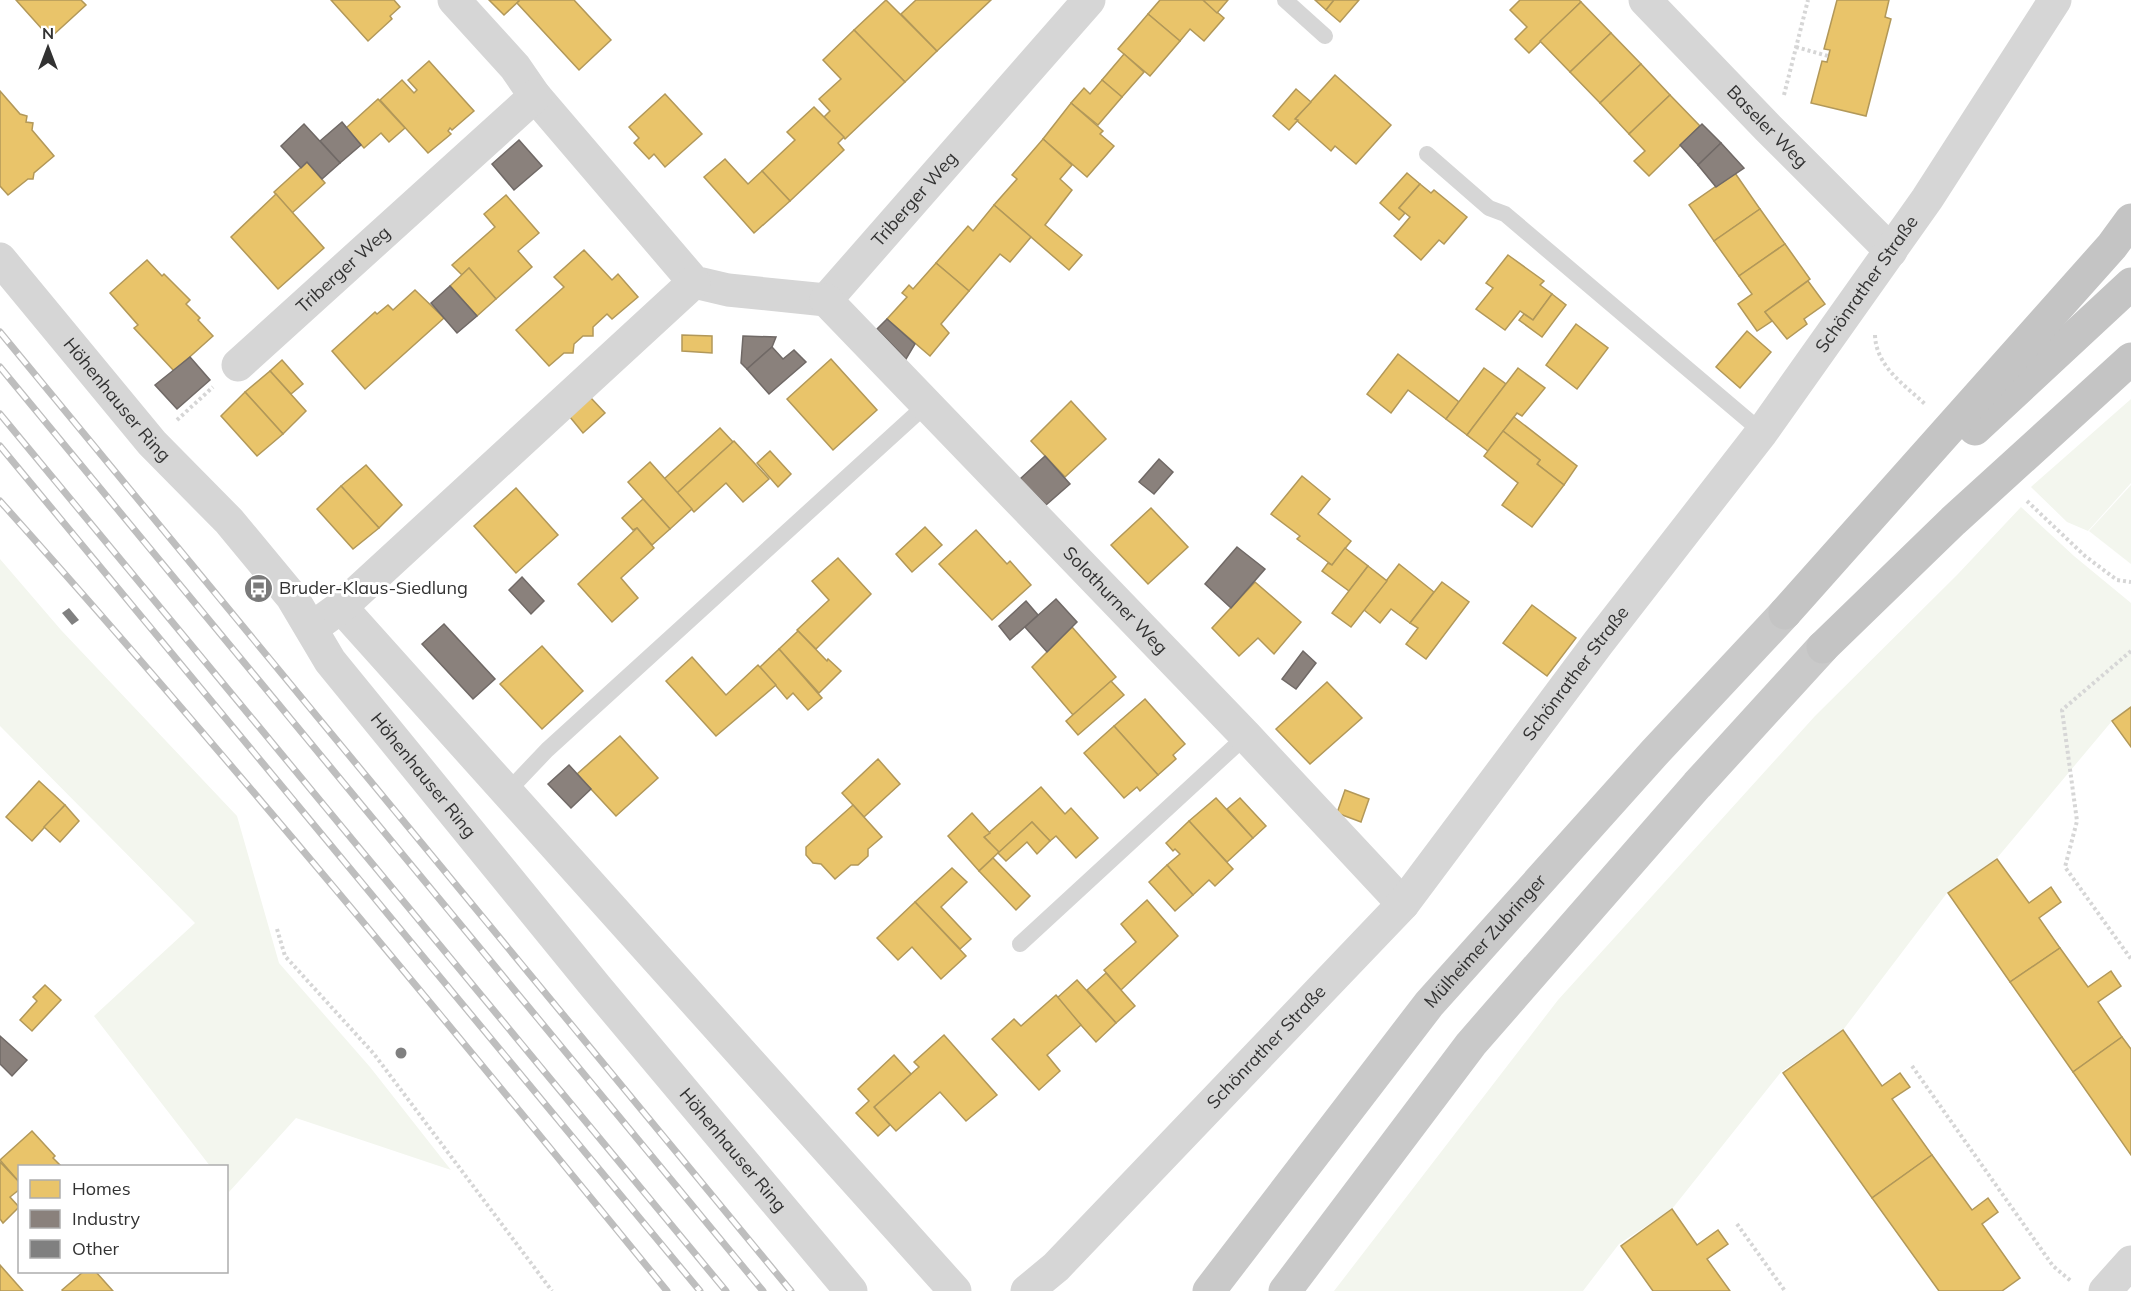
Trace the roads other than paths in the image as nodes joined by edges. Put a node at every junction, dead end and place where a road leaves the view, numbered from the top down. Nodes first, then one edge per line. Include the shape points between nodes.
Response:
1 (454, 0) edge
2 (1089, 0) edge
3 (1285, 0) edge
4 (1645, 0) edge
5 (2055, 0) edge
6 (1325, 36) dead end
7 (535, 96) junction
8 (1427, 154) dead end
9 (2131, 220) edge
10 (1891, 251) junction
11 (0, 260) edge
12 (694, 282) junction
13 (2131, 284) edge
14 (826, 300) junction
15 (2131, 359) edge
16 (238, 365) road end
17 (926, 405) junction
18 (1762, 432) junction
19 (1793, 605) junction
20 (341, 607) junction
21 (311, 628) junction
22 (1823, 647) joint
23 (1246, 736) junction
24 (508, 792) junction
25 (1403, 904) junction
26 (1020, 944) dead end
27 (2131, 1263) edge
28 (2090, 1288) edge
29 (850, 1291) edge
30 (955, 1291) edge
31 (1027, 1291) edge
32 (1209, 1291) edge
33 (1285, 1291) edge

1 - 7 street via 515,67
2 - 14 street, Triberger Weg
3 - 6 lane
4 - 10 street, Baseler Weg
5 - 10 street, Schönrather Straße
7 - 12 street
7 - 16 street, Triberger Weg
8 - 18 lane via 1489,208 1505,214
9 - 19 highway
10 - 18 street, Schönrather Straße
11 - 21 street, Höhenhauser Ring via 152,443 229,520 292,597
12 - 14 street via 728,290
12 - 20 street
13 - 19 highway
14 - 17 street, Solothurner Weg
15 - 22 highway via 1953,520
17 - 23 street, Solothurner Weg
17 - 24 lane via 547,750
18 - 25 street, Schönrather Straße
19 - 32 main road, Mülheimer Zubringer via 1429,1004
20 - 21 street
20 - 24 street
21 - 29 street, Höhenhauser Ring via 330,661
22 - 33 main road via 1472,1044
23 - 25 street, Solothurner Weg
23 - 26 lane
24 - 30 street
25 - 31 street, Schönrather Straße via 1056,1267
27 - 28 street

